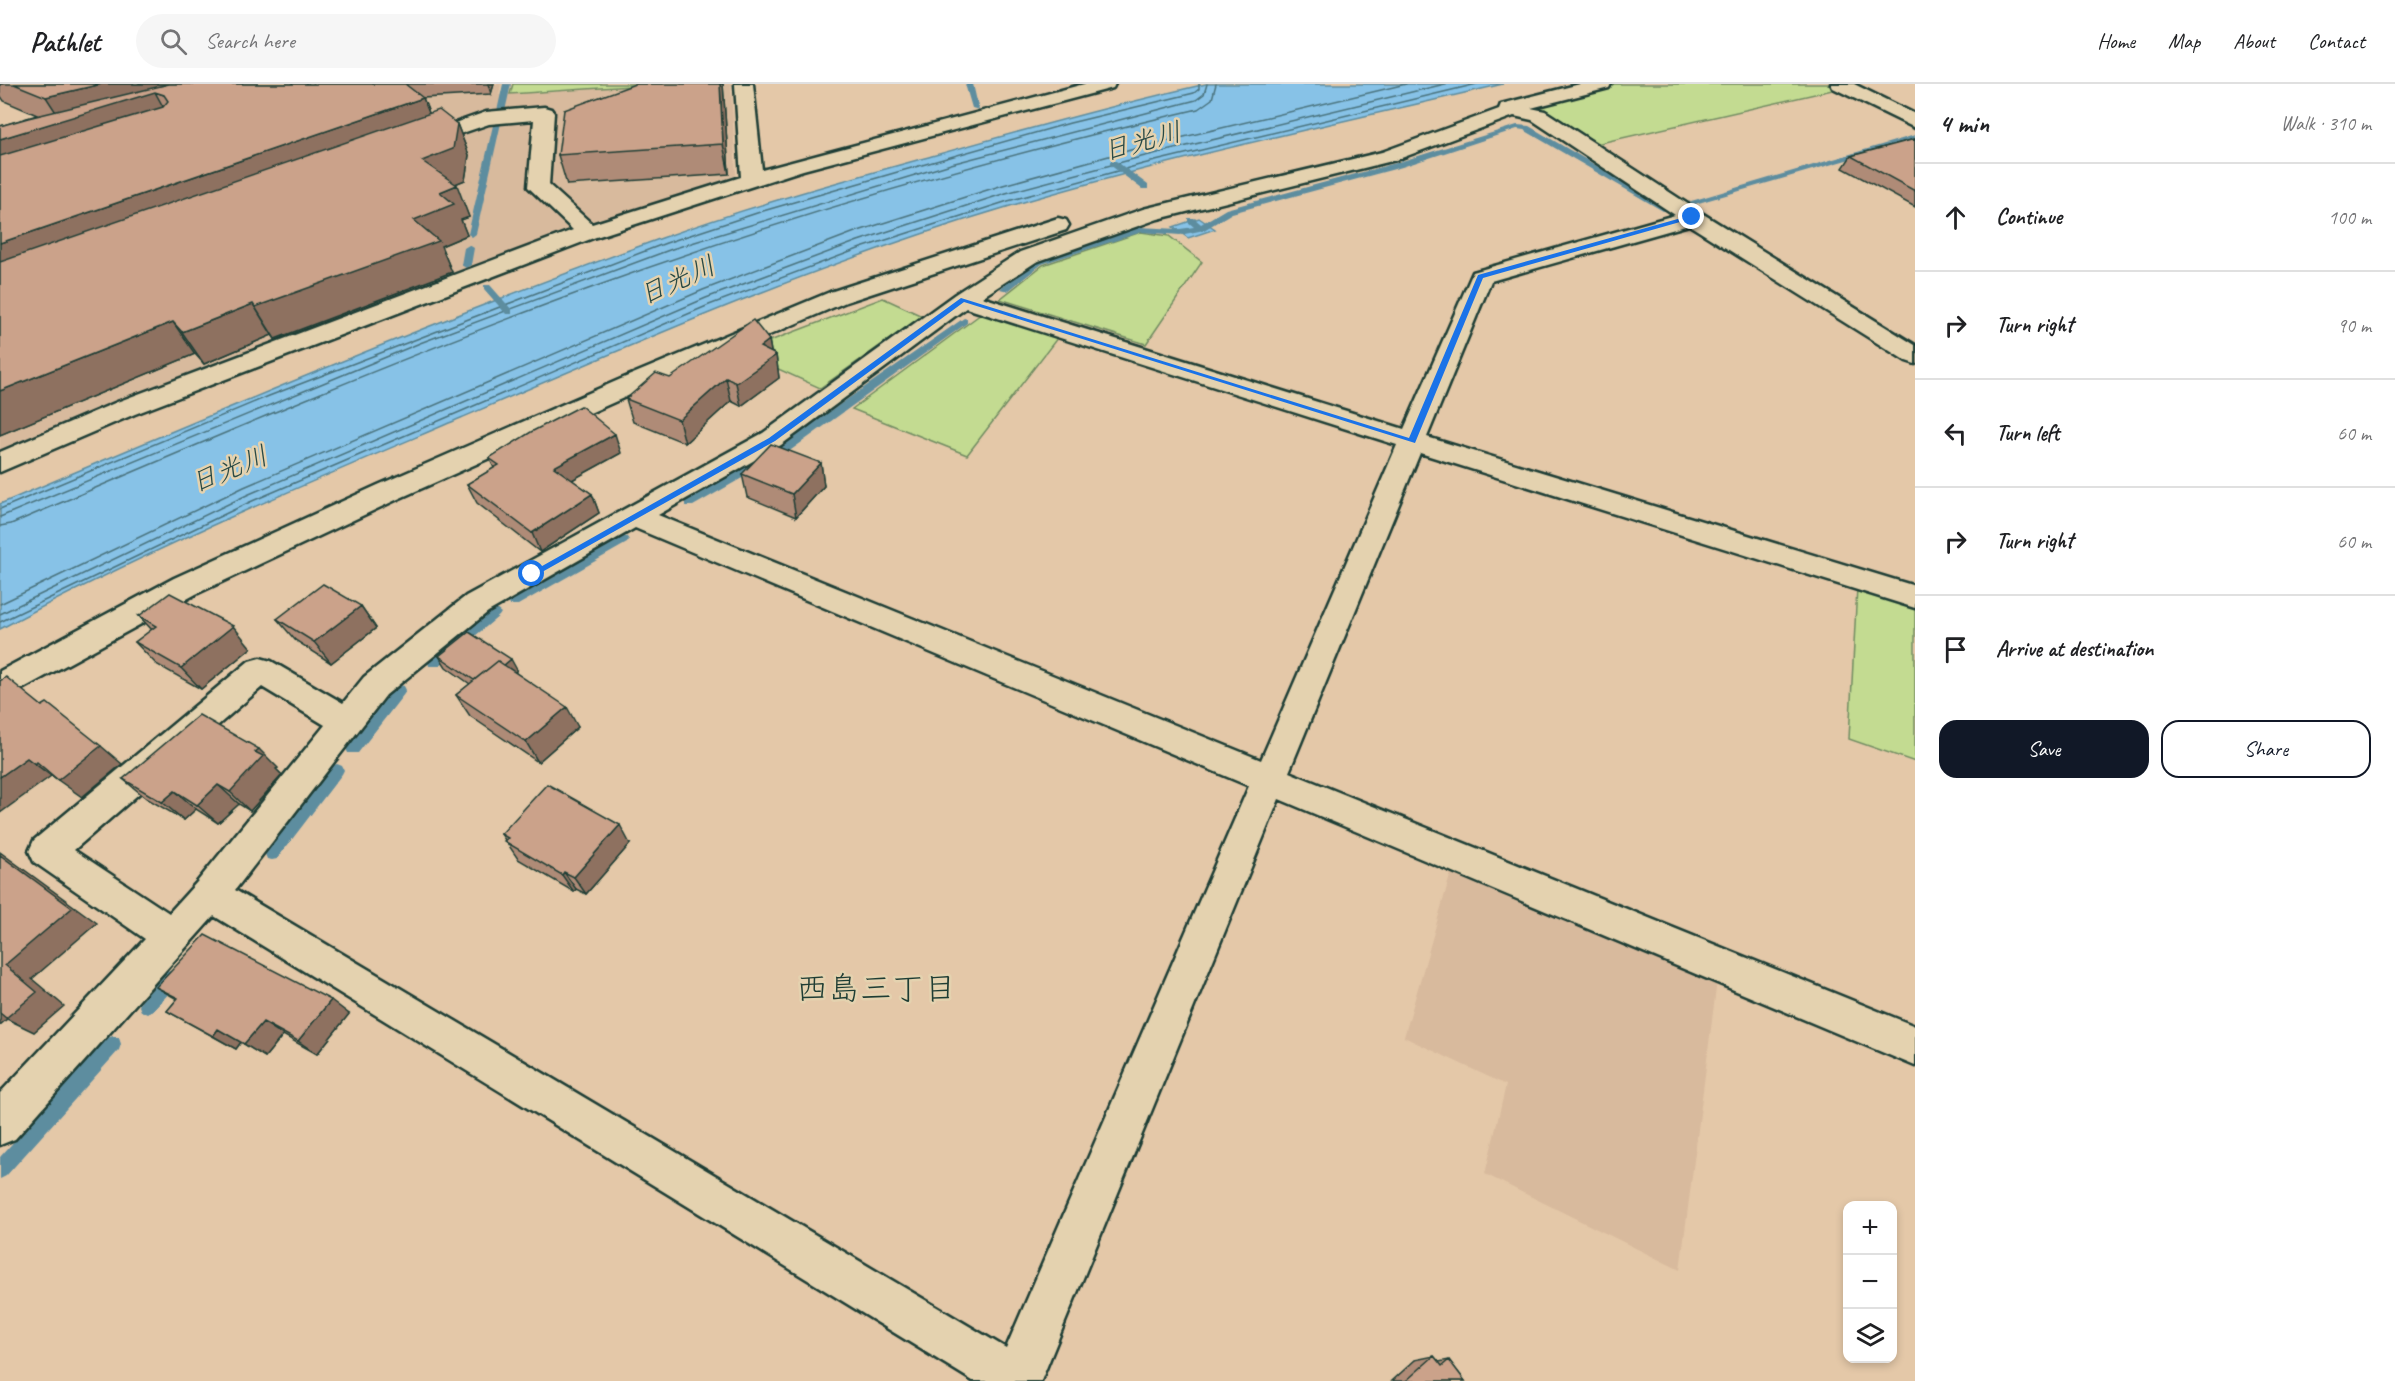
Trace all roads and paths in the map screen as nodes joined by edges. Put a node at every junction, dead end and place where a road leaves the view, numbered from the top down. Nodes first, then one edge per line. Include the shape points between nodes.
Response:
1 (744, 84) edge
2 (1106, 84) edge
3 (1602, 84) edge
4 (1840, 84) edge
5 (1915, 123) edge
6 (398, 150) edge
7 (752, 179) junction
8 (1692, 217) junction
9 (588, 232) junction
10 (963, 299) junction
11 (1915, 356) edge
12 (1412, 441) junction
13 (0, 463) edge
14 (635, 517) junction
15 (1915, 597) edge
16 (0, 687) edge
17 (347, 722) junction
18 (1269, 780) junction
19 (210, 894) junction
20 (172, 936) junction
21 (1915, 1046) edge
22 (0, 1124) edge
23 (1016, 1381) edge

1 - 7 street
2 - 7 street
3 - 16 street via 1186,186 838,297 630,385 260,551 185,586
4 - 5 street
6 - 9 street via 486,118 544,113 538,187
7 - 9 street
8 - 10 street via 1538,115 1513,110 1389,156 1151,214 1028,257
8 - 11 street
8 - 12 street via 1481,277
9 - 13 street via 148,400
10 - 12 street
10 - 14 street via 772,439
12 - 15 street
12 - 18 street
14 - 17 street via 477,604 375,686
14 - 18 street
17 - 19 street
17 - 20 street via 260,670 47,850
18 - 21 street
18 - 23 street
19 - 20 street
19 - 23 street
20 - 22 street

